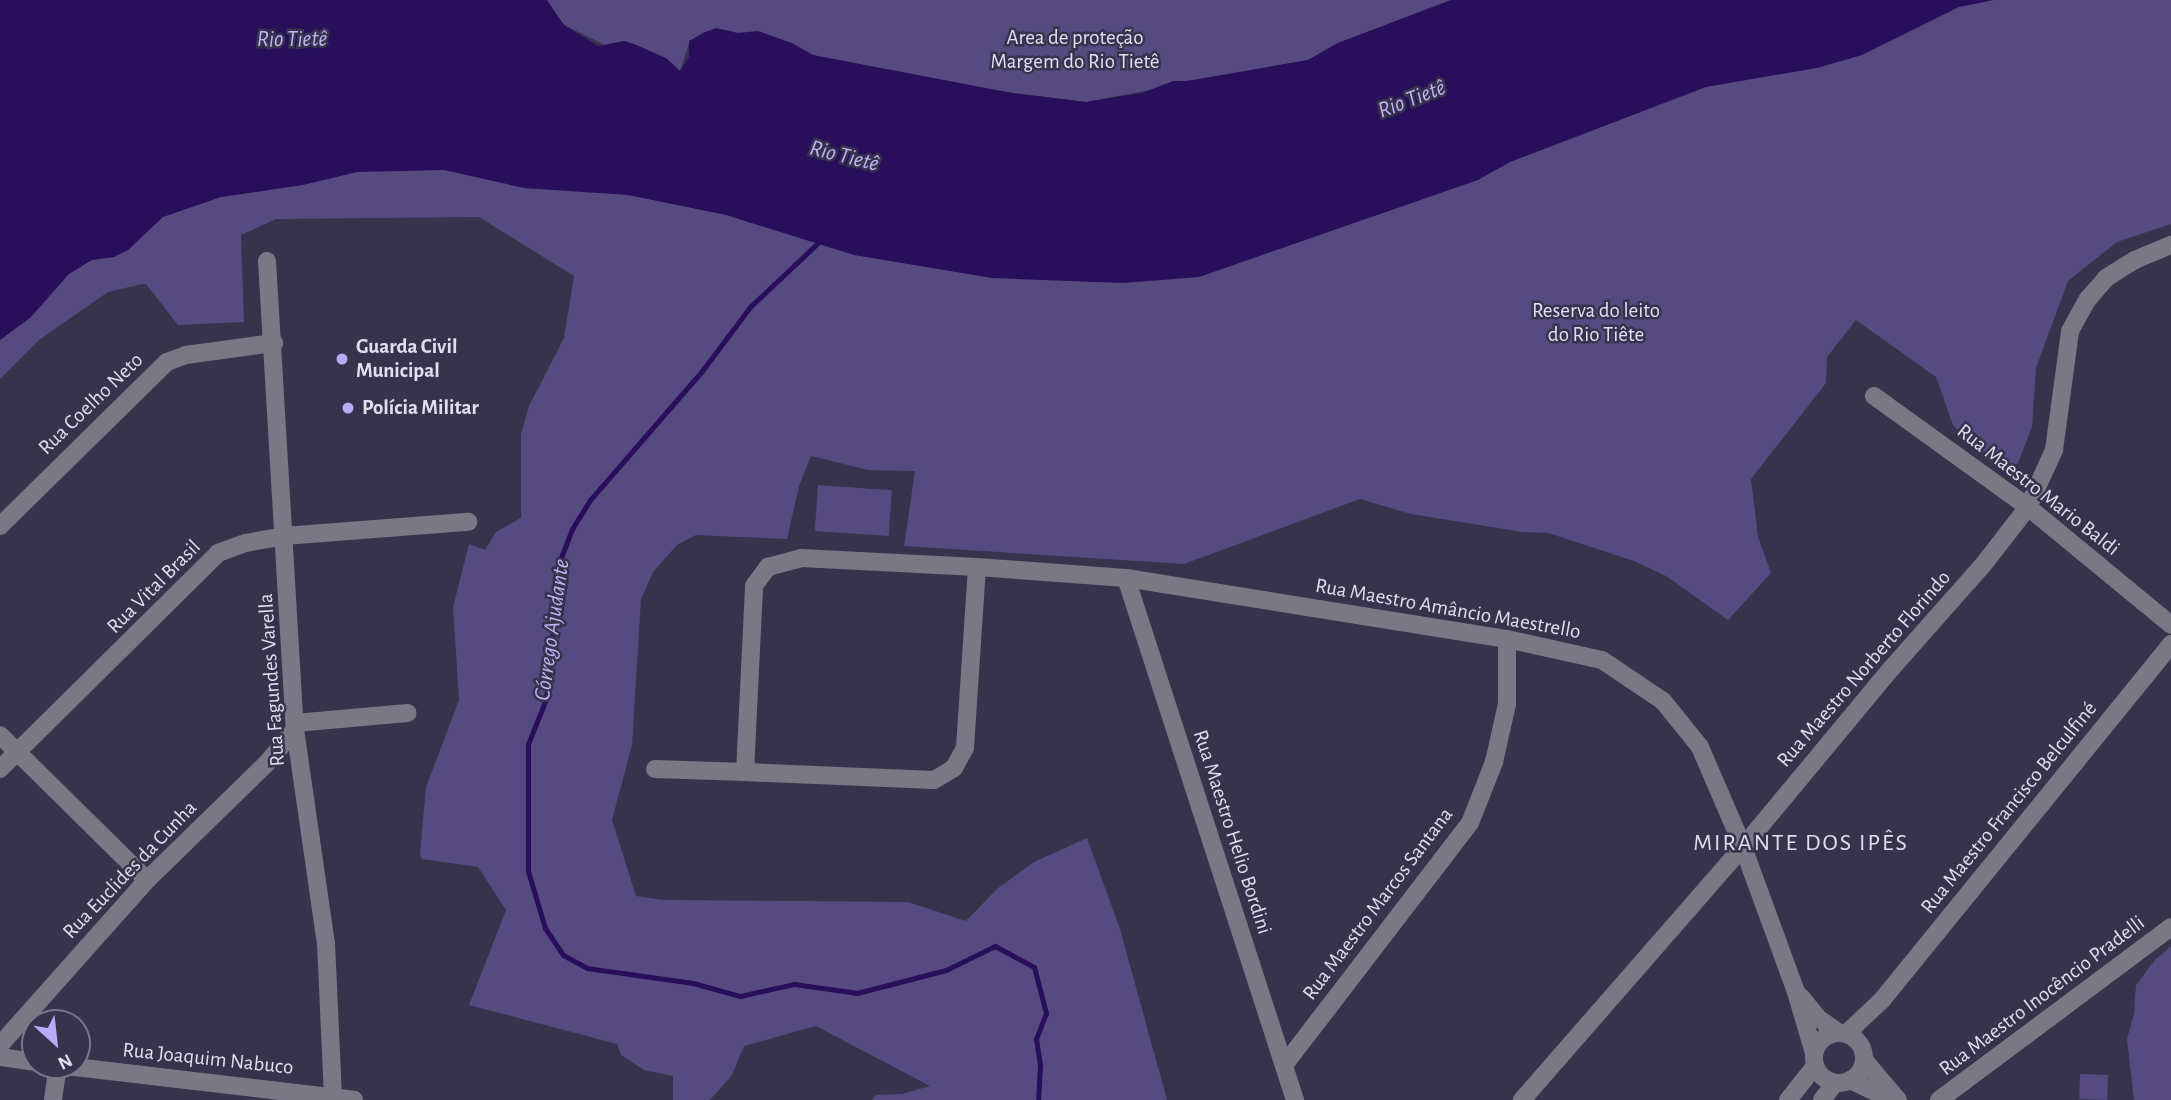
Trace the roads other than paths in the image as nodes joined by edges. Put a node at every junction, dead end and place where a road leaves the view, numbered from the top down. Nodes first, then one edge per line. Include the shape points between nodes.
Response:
1 (2171, 245) edge
2 (267, 261) dead end
3 (274, 344) junction
4 (1874, 396) dead end
5 (2028, 507) junction
6 (468, 522) dead end
7 (0, 526) edge
8 (284, 536) junction
9 (977, 567) junction
10 (1126, 578) junction
11 (2171, 625) edge
12 (1507, 639) junction
13 (2171, 644) edge
14 (408, 713) dead end
15 (295, 726) junction
16 (0, 735) edge
17 (17, 751) junction
18 (0, 769) edge
19 (655, 769) dead end
20 (745, 772) junction
21 (1743, 847) junction
22 (147, 880) junction
23 (2171, 927) edge
24 (1796, 992) junction
25 (1882, 1000) junction
26 (1842, 1032) junction
27 (0, 1045) edge
28 (1863, 1053) junction
29 (0, 1057) edge
30 (21, 1060) edge
31 (1815, 1060) junction
32 (1285, 1064) junction
33 (91, 1071) edge
34 (56, 1079) edge
35 (1843, 1082) junction
36 (213, 1093) edge
37 (333, 1095) junction
38 (53, 1100) edge
39 (354, 1100) edge
40 (1295, 1100) edge
41 (1522, 1100) edge
42 (1787, 1100) edge
43 (1822, 1100) edge
44 (1892, 1100) edge
45 (1898, 1100) edge
46 (1939, 1100) edge

1 - 5 street, Rua Maestro Norberto Florindo via 2106,278 2070,331 2054,450
2 - 3 street, Rua Fagundes Varella
3 - 7 street, Rua Coelho Neto via 186,355 167,362
3 - 8 street, Rua Fagundes Varella
4 - 5 street, Rua Maestro Mario Baldi
5 - 11 street, Rua Maestro Mario Baldi
5 - 21 street, Rua Maestro Norberto Florindo
6 - 8 street, Rua Vital Brasil
8 - 15 street, Rua Fagundes Varella
8 - 17 street, Rua Vital Brasil via 245,542 218,553
9 - 10 street, Rua Maestro Amâncio Maestrello
9 - 20 street via 965,748 954,768 934,780
9 - 20 street, Rua Maestro Amâncio Maestrello via 801,558 768,567 754,586
10 - 12 street, Rua Maestro Amâncio Maestrello
10 - 32 street, Rua Maestro Helio Bordini
12 - 21 street, Rua Maestro Amâncio Maestrello via 1602,660 1663,701 1700,747
12 - 32 street, Rua Maestro Marcos Santana via 1507,704 1494,762 1470,823
13 - 25 street, Rua Maestro Francisco Belculfiné
14 - 15 street
15 - 22 street, Rua Euclides da Cunha via 268,762
15 - 37 street, Rua Fagundes Varella via 326,943
16 - 17 street
17 - 18 street, Rua Vital Brasil
17 - 22 street
19 - 20 street
21 - 24 street, Rua Maestro Amâncio Maestrello
21 - 41 street, Rua Maestro Norberto Florindo
22 - 27 street, Rua Euclides da Cunha
23 - 46 street, Rua Maestro Inocêncio Pradelli
24 - 26 street, Rua Maestro Amâncio Maestrello via 1818,1018
24 - 31 street, Rua Maestro Amâncio Maestrello
25 - 26 street, Rua Maestro Francisco Belculfiné
25 - 28 street, Rua Maestro Francisco Belculfiné
26 - 28 street
26 - 31 street via 1822,1038
28 - 35 street via 1862,1069
28 - 45 street
29 - 30 street
31 - 35 street via 1826,1080
31 - 42 street
32 - 40 street, Rua Maestro Helio Bordini
33 - 36 street, Rua Joaquim Nabuco
34 - 38 street
35 - 43 street
35 - 44 street
36 - 37 street, Rua Joaquim Nabuco
37 - 39 street, Rua Joaquim Nabuco

